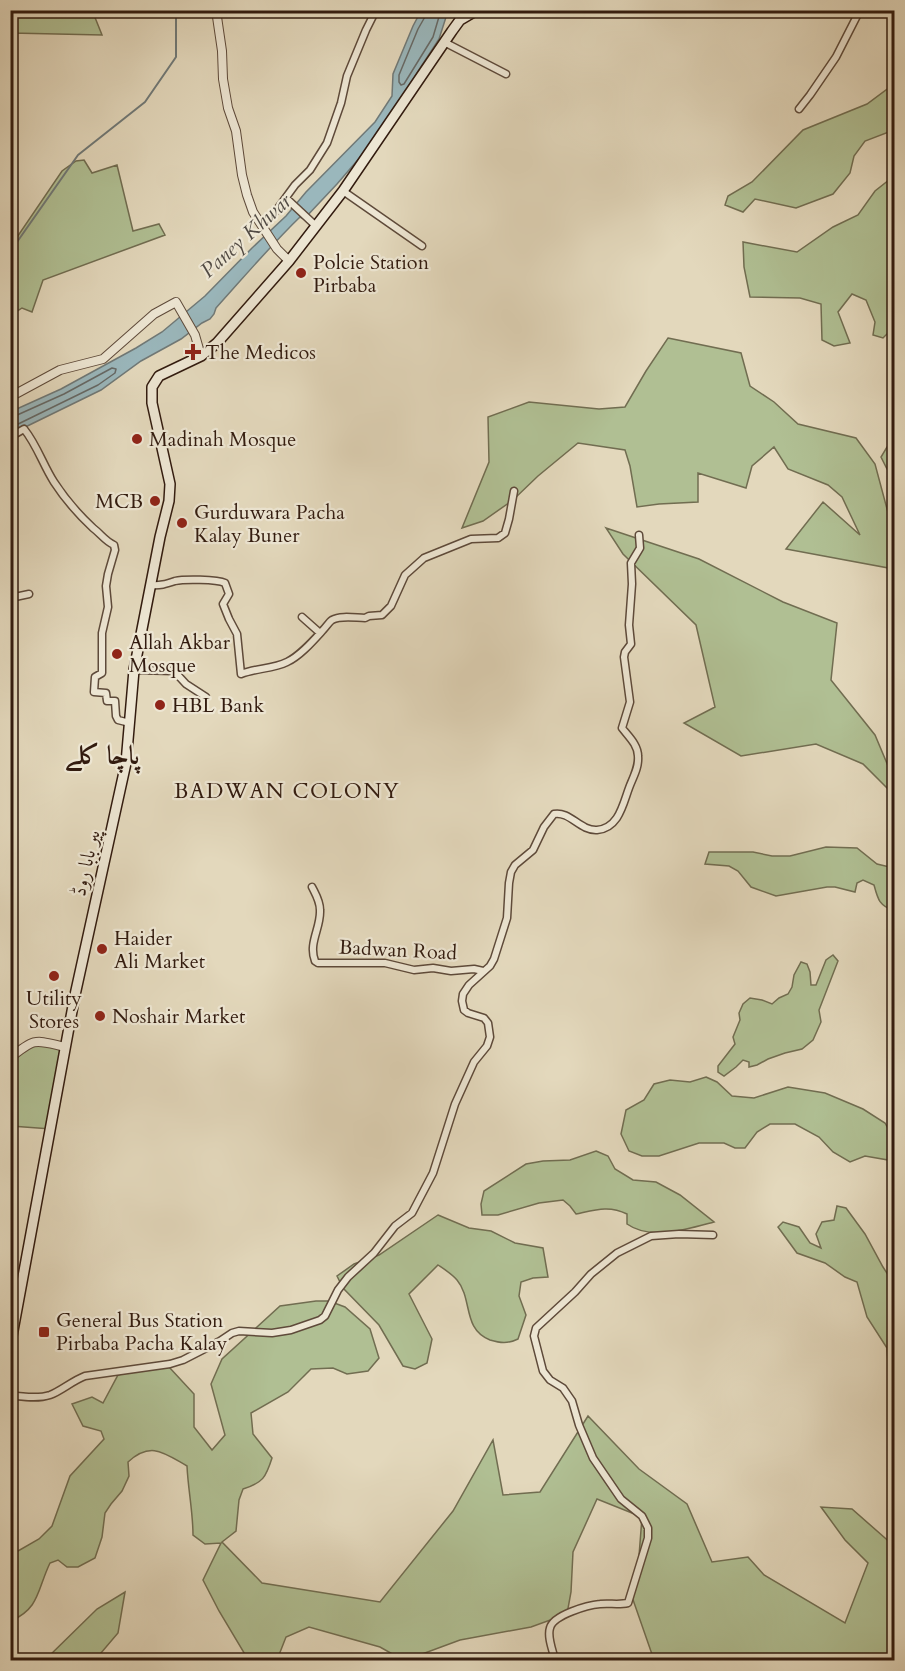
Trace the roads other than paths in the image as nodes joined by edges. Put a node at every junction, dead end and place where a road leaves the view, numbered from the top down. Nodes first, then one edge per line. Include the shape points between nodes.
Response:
1 (216, 10) edge
2 (376, 10) edge
3 (477, 10) edge
4 (860, 10) edge
5 (444, 42) junction
6 (506, 74) dead end
7 (799, 109) dead end
8 (343, 191) junction
9 (286, 198) junction
10 (316, 226) junction
11 (263, 227) junction
12 (422, 246) dead end
13 (289, 261) junction
14 (201, 356) junction
15 (10, 397) edge
16 (10, 437) edge
17 (514, 491) dead end
18 (639, 535) dead end
19 (150, 585) junction
20 (29, 594) dead end
21 (10, 595) edge
22 (303, 616) dead end
23 (320, 633) junction
24 (134, 670) junction
25 (206, 698) dead end
26 (130, 723) junction
27 (312, 887) dead end
28 (483, 972) junction
29 (66, 1047) junction
30 (10, 1058) edge
31 (713, 1235) dead end
32 (10, 1347) edge
33 (10, 1395) edge
34 (555, 1660) edge

1 - 11 street via 223,79 242,175 253,212
2 - 9 street via 347,76 327,143
3 - 5 main road via 460,20
4 - 7 street via 836,57
5 - 6 street
5 - 8 main road
8 - 10 main road
8 - 12 street
9 - 10 street
9 - 11 street
10 - 13 main road
11 - 13 street
13 - 14 main road via 218,343
14 - 15 street via 195,335 176,302 154,314 103,359 60,370
14 - 19 main road, پیر بابا روڈ via 159,376 152,387 170,484
16 - 26 street via 24,429 76,513 114,545 106,586 102,673 95,676 94,692 106,693 107,701 115,701 118,720
17 - 23 street via 505,533 498,538 471,539 424,558 405,575 391,606 382,615 331,620
18 - 28 street via 640,548 631,563 631,644 624,657 630,702 622,728 637,747 638,766 619,814 605,828 584,828 564,815 554,814 544,826 533,849 511,872 505,927 494,959
19 - 23 street via 176,581 225,583 229,594 224,604 237,634 242,674 287,662
19 - 24 main road, پیر بابا روڈ
20 - 21 street
22 - 23 street
24 - 25 street via 174,671
24 - 26 main road, پیر بابا روڈ
26 - 29 main road, پیر بابا روڈ via 126,764
27 - 28 street, Badwan Road via 320,911 312,947 318,963 385,963 414,970
28 - 33 street via 469,985 462,1001 464,1010 488,1023 490,1037 455,1104 433,1173 412,1214 395,1226 348,1278 325,1316 291,1330 232,1333 183,1360 85,1376 52,1394
29 - 30 street via 34,1041
29 - 32 main road, پیر بابا روڈ
31 - 34 street via 651,1236 617,1253 536,1328 534,1336 543,1371 572,1401 592,1458 648,1528 628,1603 599,1604 556,1618 549,1632

